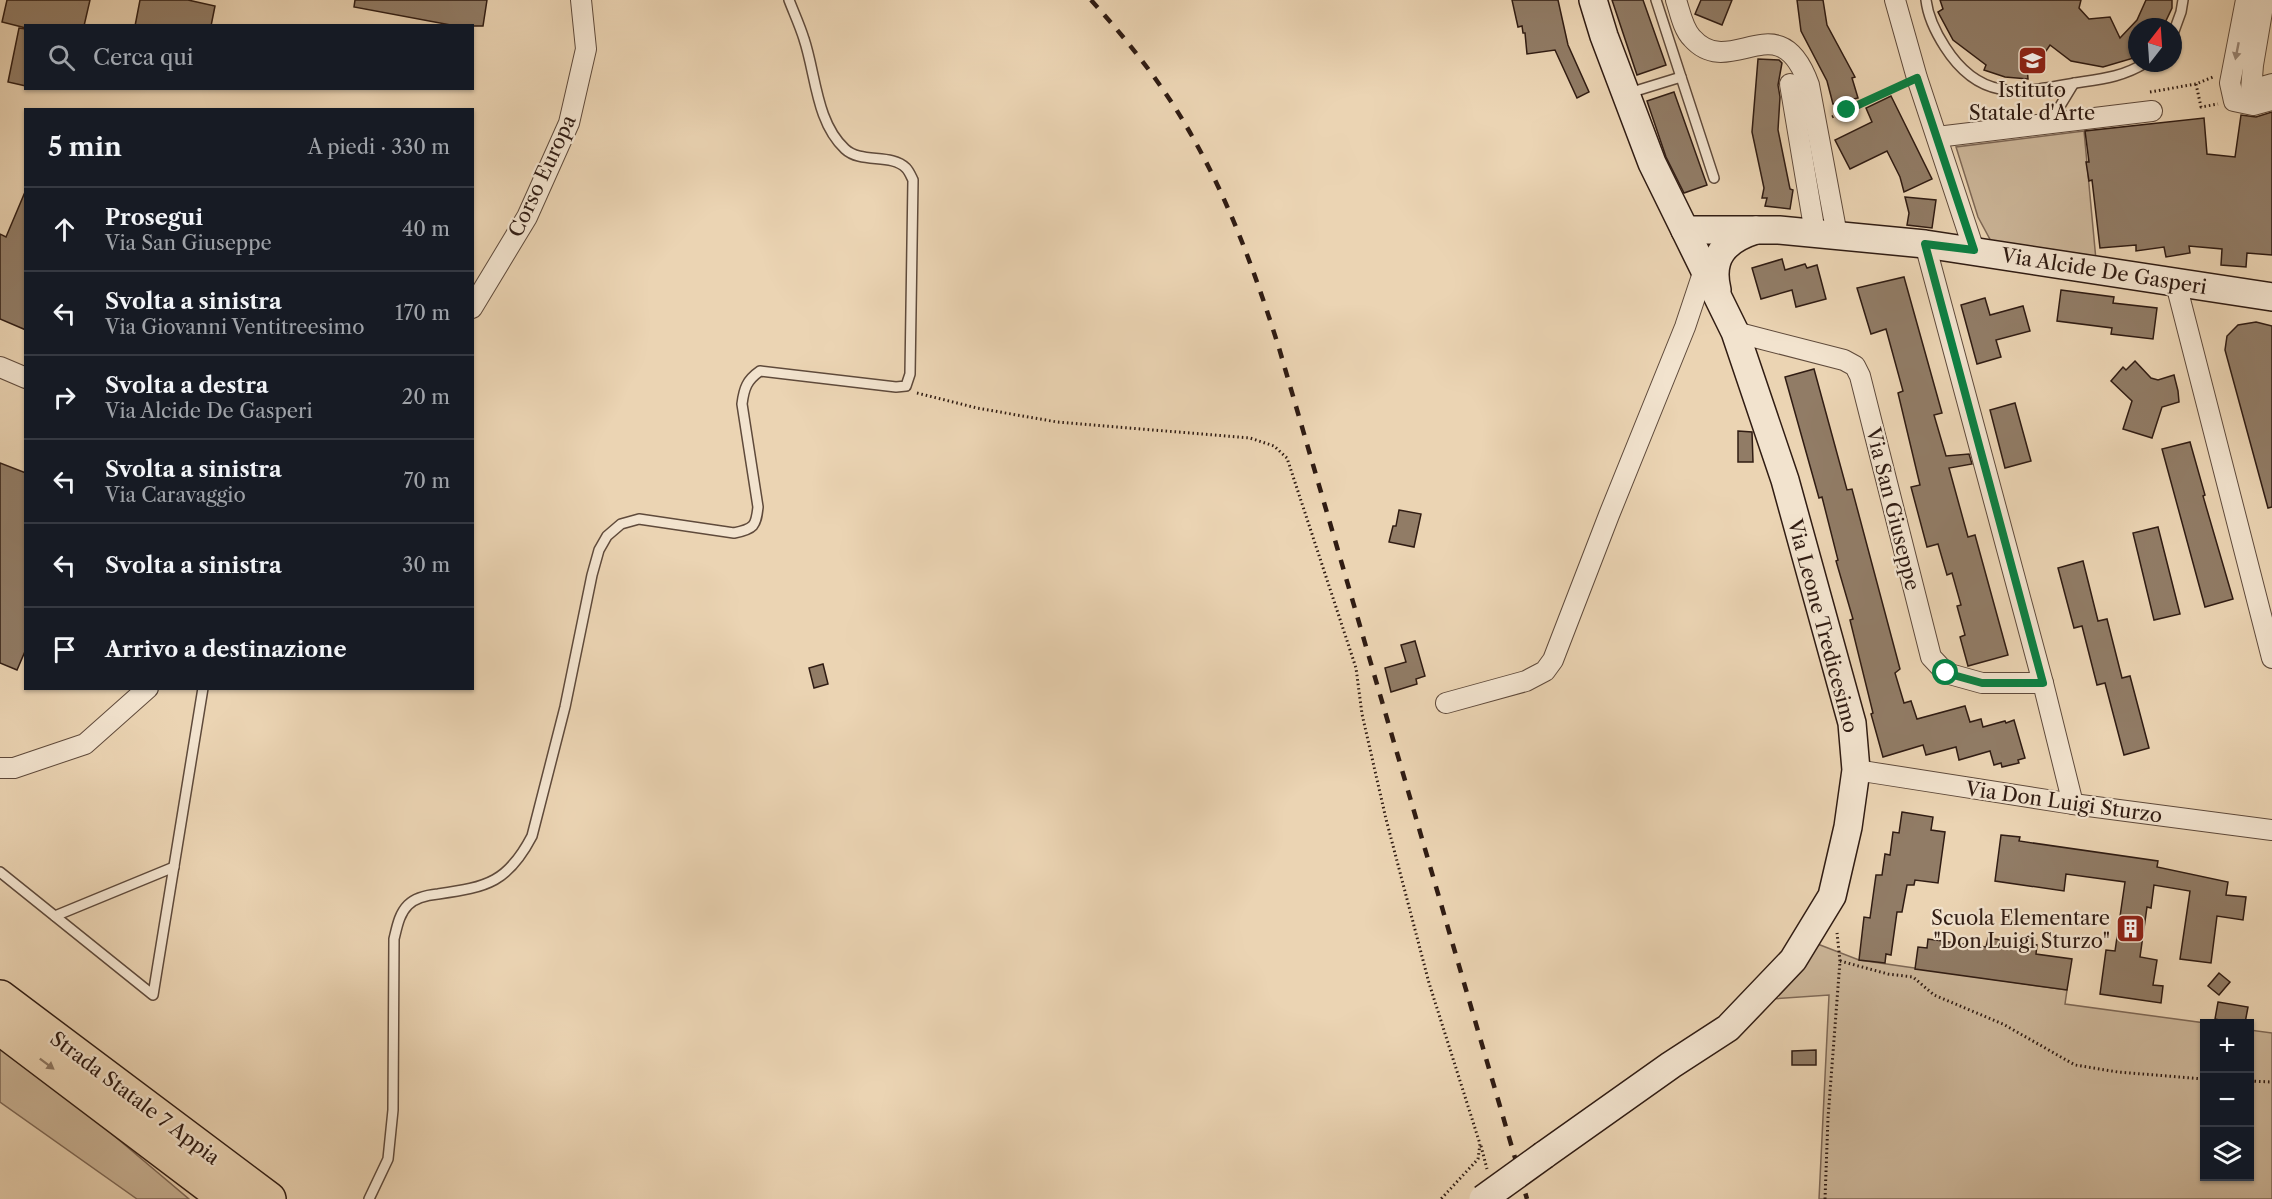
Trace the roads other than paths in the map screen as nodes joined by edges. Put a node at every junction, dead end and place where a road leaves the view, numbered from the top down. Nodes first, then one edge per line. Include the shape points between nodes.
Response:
1 (581, 0) edge
2 (789, 0) edge
3 (1593, 0) edge
4 (1656, 0) edge
5 (1676, 0) edge
6 (1895, 0) edge
7 (1926, 0) edge
8 (2183, 0) edge
9 (2246, 0) edge
10 (2264, 0) edge
11 (2180, 18) edge
12 (2128, 72) edge
13 (1681, 77) junction
14 (2074, 83) junction
15 (1790, 84) dead end
16 (2272, 84) edge
17 (1626, 93) junction
18 (2272, 100) edge
19 (2150, 101) road end
20 (2049, 123) junction
21 (1937, 137) junction
22 (1714, 178) dead end
23 (1757, 230) junction
24 (1826, 234) junction
25 (1728, 244) junction
26 (1925, 244) junction
27 (1695, 250) junction
28 (1974, 250) junction
29 (2175, 284) junction
30 (2272, 297) edge
31 (1721, 303) junction
32 (474, 305) edge
33 (1735, 332) junction
34 (0, 367) edge
35 (24, 377) edge
36 (2272, 658) edge
37 (2043, 683) junction
38 (146, 690) edge
39 (203, 690) edge
40 (1446, 703) dead end
41 (0, 768) edge
42 (1856, 770) junction
43 (2073, 804) junction
44 (2272, 830) edge
45 (174, 867) junction
46 (0, 872) edge
47 (55, 916) junction
48 (0, 997) edge
49 (0, 1028) edge
50 (226, 1199) edge
51 (269, 1199) edge
52 (369, 1199) edge
53 (1483, 1199) edge

1 - 32 street, Corso Europa via 586,49 569,123 527,217
2 - 52 lane via 804,39 826,125 847,152 905,167 913,180 910,374 906,386 760,371 750,378 742,404 757,522 748,530 734,533 639,519 621,524 607,536 592,575 565,707 532,836 524,852 512,869 497,879 470,889 422,896 408,904 400,916 394,939 393,1110 388,1159
3 - 17 street, Via Leone Tredicesimo
4 - 13 lane
5 - 24 street via 1692,39 1710,48 1719,48 1765,27 1782,30 1794,40 1809,86
6 - 21 street
7 - 14 lane via 1941,41 1955,63 1972,79 2008,91 2037,91
8 - 11 lane
9 -> 18 street via 2230,83 2234,101 2253,105
10 - 16 street via 2251,90
12 - 14 lane via 2119,77
13 - 17 lane
13 - 22 lane
14 - 20 lane
15 - 24 street
17 - 27 street, Via Leone Tredicesimo via 1652,163
19 - 20 street
20 - 21 street
21 - 28 street
23 - 24 street, Via Alcide De Gasperi
23 - 25 street, Via Alcide De Gasperi
23 - 27 street, Via Alcide De Gasperi
24 - 26 street, Via Alcide De Gasperi
25 - 27 street, Via Alcide De Gasperi via 1710,254
25 - 31 street via 1715,268
26 - 28 street, Via Alcide De Gasperi
26 - 37 street
27 - 31 street, Via Leone Tredicesimo
27 - 40 street via 1685,327 1553,660 1545,671 1526,681
28 - 29 street, Via Alcide De Gasperi
29 - 30 street, Via Alcide De Gasperi
29 - 36 street
31 - 33 street, Via Leone Tredicesimo
33 - 37 street, Via San Giuseppe via 1855,366 1931,657 1946,673 1982,683
33 - 42 street, Via Leone Tredicesimo via 1788,491 1852,723
34 - 35 street
37 - 43 street
38 - 41 street via 85,744 14,768
39 - 45 lane
42 - 43 street, Via Don Luigi Sturzo
42 - 53 street, Via Leone Tredicesimo, bridge via 1832,896 1793,960 1728,1028
43 - 44 street, Via Don Luigi Sturzo
45 - 47 lane
45 - 47 lane via 153,995
46 - 47 lane
48 - 51 highway, Strada Statale 7 Appia
49 -> 50 highway, Strada Statale 7 Appia

